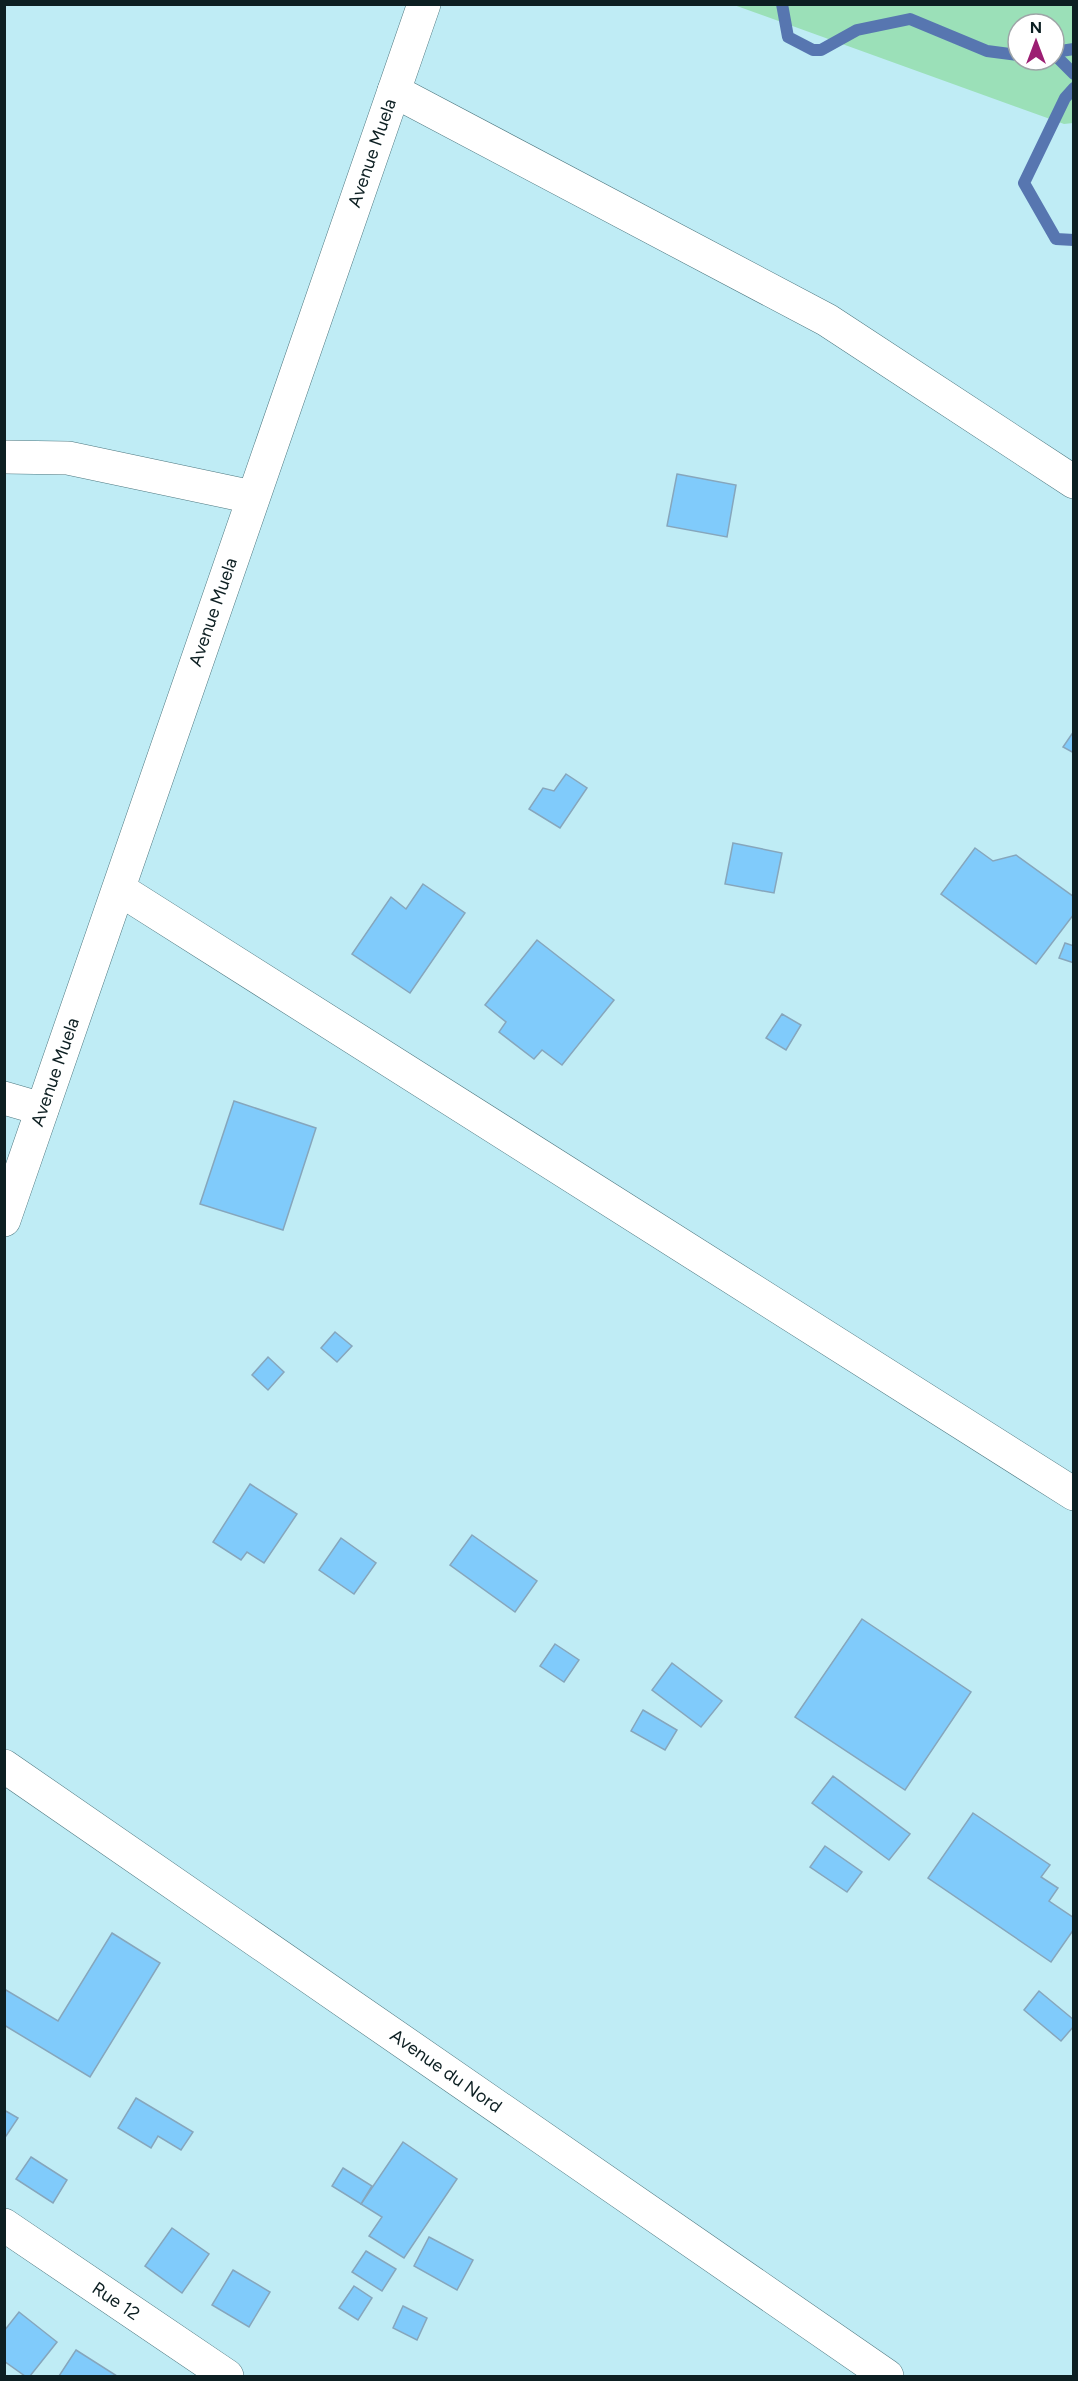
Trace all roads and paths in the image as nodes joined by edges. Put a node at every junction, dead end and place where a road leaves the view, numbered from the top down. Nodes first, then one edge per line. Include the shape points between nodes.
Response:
1 (424, 4) edge
2 (394, 91) junction
3 (4, 457) edge
4 (1074, 482) edge
5 (252, 497) junction
6 (119, 889) junction
7 (4, 1098) edge
8 (42, 1109) junction
9 (4, 1220) edge
10 (1074, 1494) edge
11 (4, 1766) edge
12 (4, 2225) edge
13 (227, 2376) edge
14 (887, 2376) edge

1 - 2 street, Avenue Muela
2 - 4 street via 827,320
2 - 5 street, Avenue Muela
3 - 5 street via 68,458
5 - 6 street, Avenue Muela
6 - 8 street, Avenue Muela
6 - 10 street
7 - 8 street
8 - 9 street, Avenue Muela
11 - 14 street, Avenue du Nord
12 - 13 street, Rue 12

